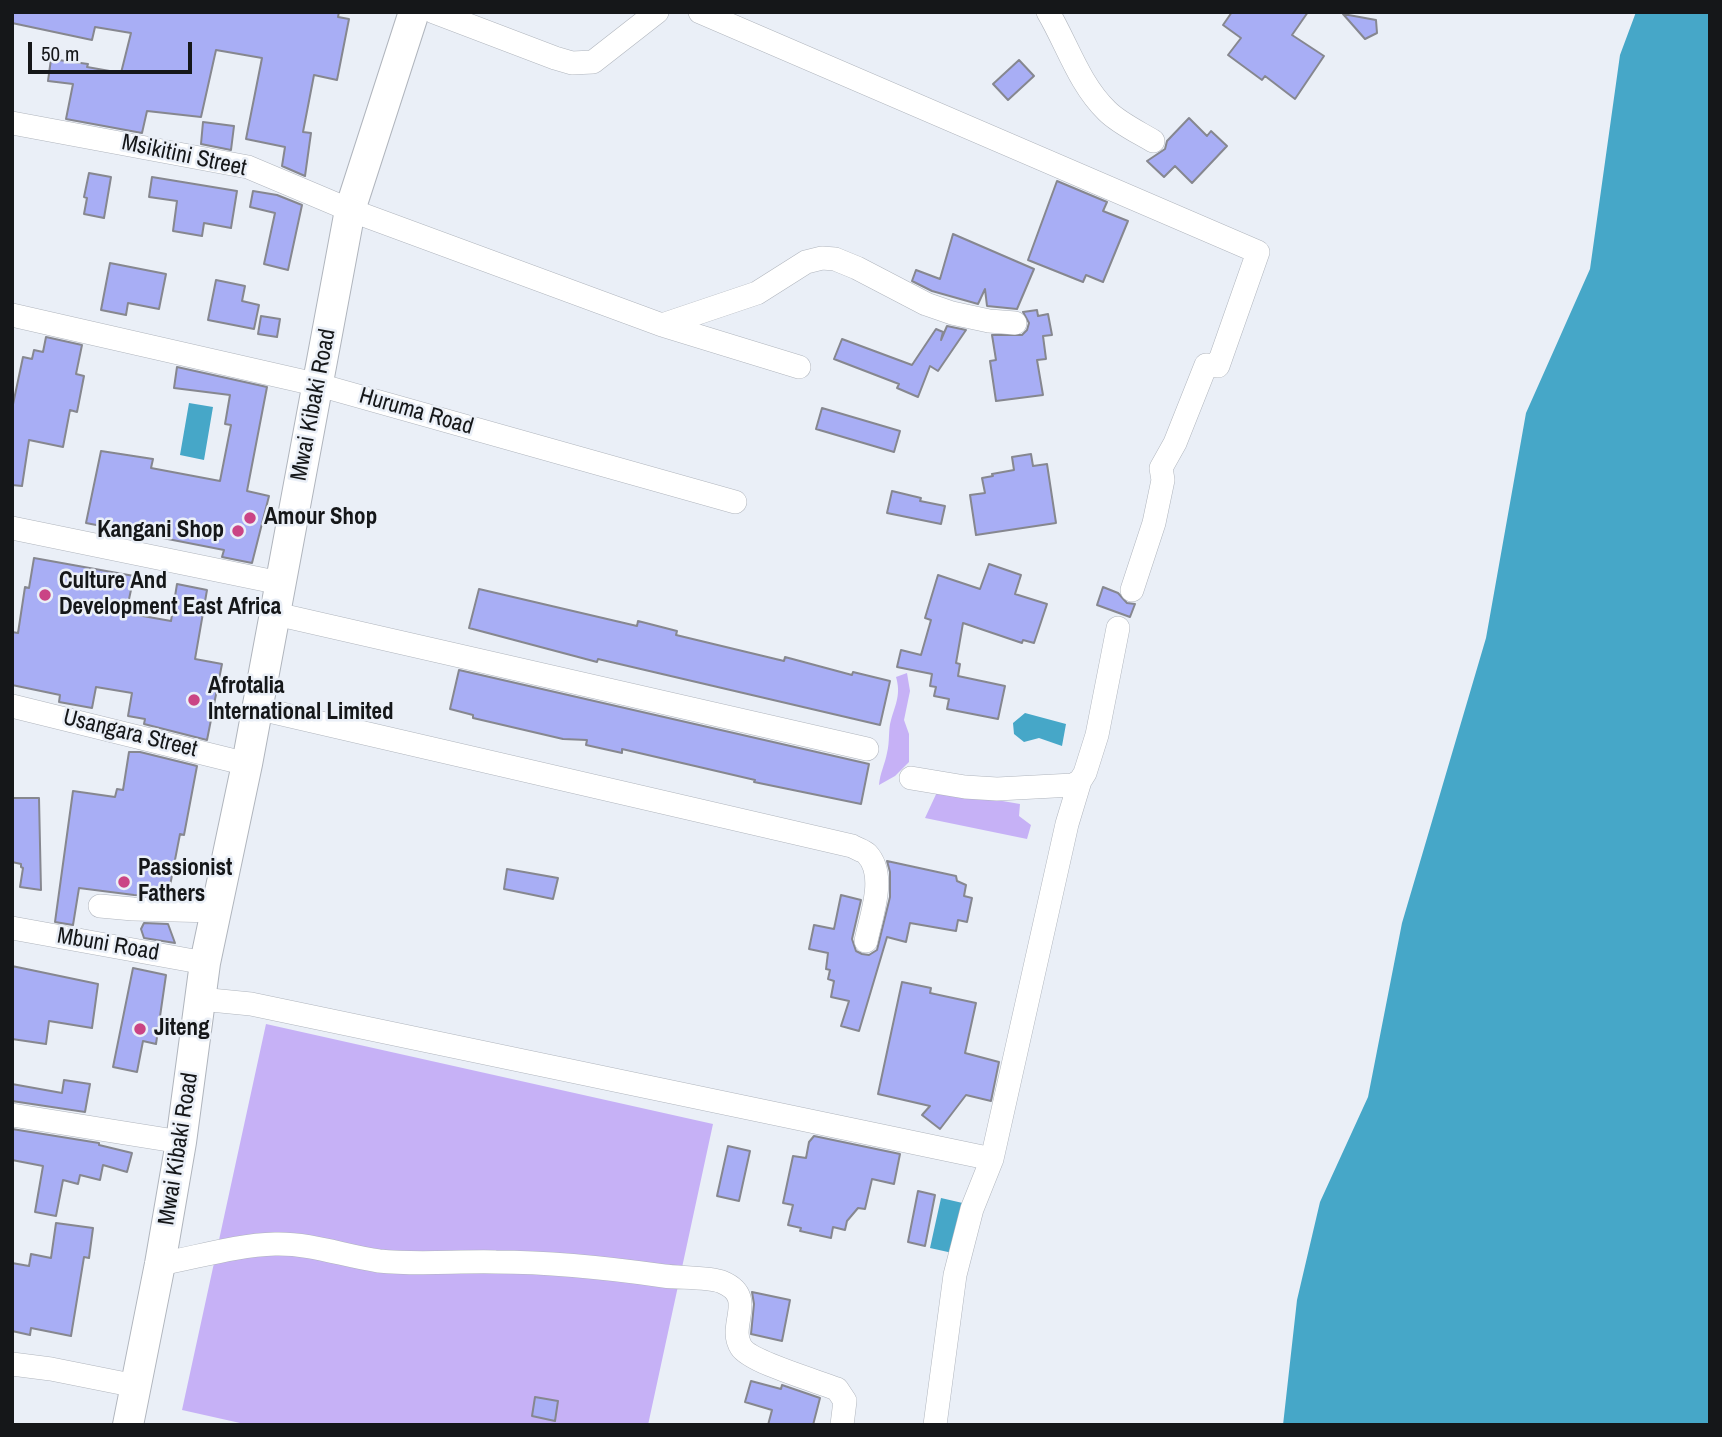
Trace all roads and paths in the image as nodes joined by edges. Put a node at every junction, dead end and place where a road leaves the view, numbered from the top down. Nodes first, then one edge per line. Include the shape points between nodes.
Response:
1 (414, 12) edge
2 (434, 12) edge
3 (657, 12) edge
4 (700, 12) edge
5 (1048, 12) edge
6 (12, 123) edge
7 (1153, 141) dead end
8 (350, 210) junction
9 (12, 315) edge
10 (1015, 323) dead end
11 (662, 325) junction
12 (799, 367) dead end
13 (319, 385) junction
14 (735, 502) dead end
15 (12, 528) edge
16 (280, 583) junction
17 (1132, 590) dead end
18 (276, 614) junction
19 (1118, 628) dead end
20 (12, 706) edge
21 (256, 708) junction
22 (867, 750) dead end
23 (247, 764) junction
24 (911, 778) dead end
25 (1080, 781) junction
26 (100, 906) dead end
27 (216, 911) junction
28 (12, 928) edge
29 (866, 941) dead end
30 (205, 963) junction
31 (200, 999) junction
32 (12, 1115) edge
33 (181, 1142) junction
34 (992, 1159) junction
35 (160, 1264) junction
36 (12, 1364) edge
37 (136, 1386) junction
38 (128, 1425) edge
39 (842, 1425) edge
40 (935, 1425) edge

1 - 8 main road, Mwai Kibaki Road
2 - 3 street via 555,58 583,64 593,62
4 - 17 street via 1258,252 1219,366 1206,365 1161,468 1154,523
5 - 7 street via 1073,63 1108,113
6 - 8 street, Msikitini Street via 248,167
8 - 11 street, Msikitini Street
8 - 13 main road, Mwai Kibaki Road
9 - 13 street, Huruma Road
10 - 11 street via 952,313 857,268 822,258 806,262 757,293
11 - 12 street, Msikitini Street
13 - 14 street, Huruma Road
13 - 16 main road, Mwai Kibaki Road
15 - 16 street
16 - 18 main road, Mwai Kibaki Road
18 - 21 main road, Mwai Kibaki Road
18 - 22 street
19 - 25 street via 1097,735
20 - 23 street, Usangara Street
21 - 23 main road, Mwai Kibaki Road
21 - 29 street via 852,846 866,853 877,884
23 - 27 main road, Mwai Kibaki Road
24 - 25 street via 997,789
25 - 34 street
26 - 27 street
27 - 30 main road, Mwai Kibaki Road
28 - 30 street, Mbuni Road
30 - 31 main road, Mwai Kibaki Road
31 - 33 main road, Mwai Kibaki Road
31 - 34 street via 251,1004
32 - 33 street
33 - 35 main road, Mwai Kibaki Road
34 - 40 street via 972,1209 955,1276
35 - 37 main road, Mwai Kibaki Road
35 - 39 street via 274,1244 379,1261 551,1264 712,1279 738,1295 741,1348 754,1358 837,1389 845,1401
36 - 37 street
37 - 38 main road, Mwai Kibaki Road

